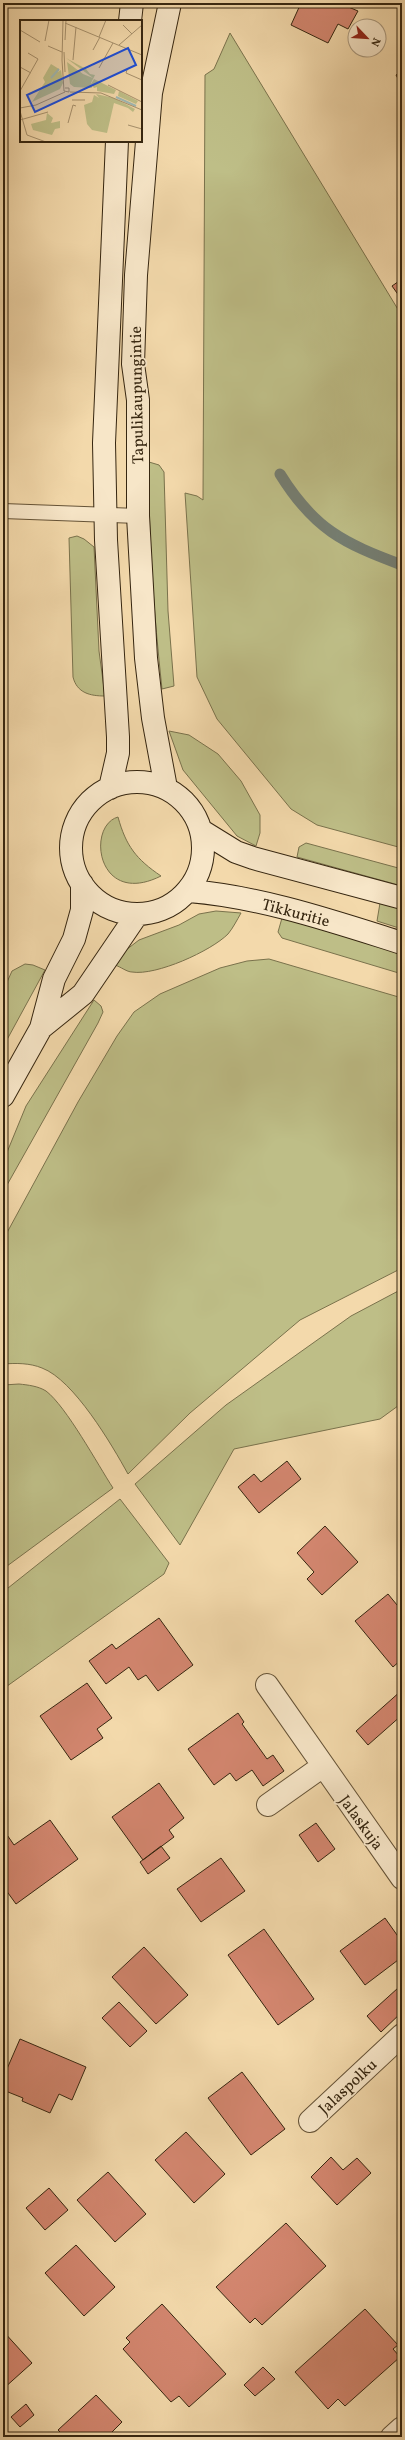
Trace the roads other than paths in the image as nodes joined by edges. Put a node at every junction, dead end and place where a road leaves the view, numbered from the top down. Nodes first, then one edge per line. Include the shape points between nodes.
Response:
1 (132, 3) edge
2 (170, 3) edge
3 (130, 20) edge
4 (117, 142) edge
5 (3, 511) edge
6 (138, 516) junction
7 (105, 517) junction
8 (110, 788) junction
9 (166, 788) junction
10 (202, 831) junction
11 (82, 884) junction
12 (188, 891) junction
13 (402, 898) edge
14 (136, 916) junction
15 (402, 943) edge
16 (41, 1028) junction
17 (3, 1096) edge
18 (267, 1685) dead end
19 (323, 1766) junction
20 (268, 1805) dead end
21 (402, 1878) edge
22 (402, 2036) edge
23 (310, 2121) dead end
24 (402, 2428) edge
25 (392, 2437) edge

1 - 3 main road
2 - 6 main road, Tapulikaupungintie via 150,92 136,275 133,364 138,400
4 - 7 main road, Tapulikaupungintie via 104,443
5 - 7 lane
6 - 7 lane
6 - 9 main road, Tapulikaupungintie via 146,658 153,718
7 - 8 main road, Tapulikaupungintie via 118,737 118,753
8 - 9 main road via 126,784 150,784
8 - 11 main road via 91,800 73,827 69,851 75,873
9 - 10 main road via 186,804
10 - 12 main road via 204,850 201,867
10 - 13 main road via 236,852 253,858
11 - 14 main road via 105,905
11 - 16 main road via 82,910 74,939 54,978
12 - 14 main road via 157,913
12 - 15 main road, Tikkuritie via 233,895
14 - 16 main road via 84,994
16 - 17 main road
18 - 19 main road, Jalaskuja
19 - 20 main road
19 - 21 main road, Jalaskuja
22 - 23 main road, Jalaspolku
24 - 25 main road

